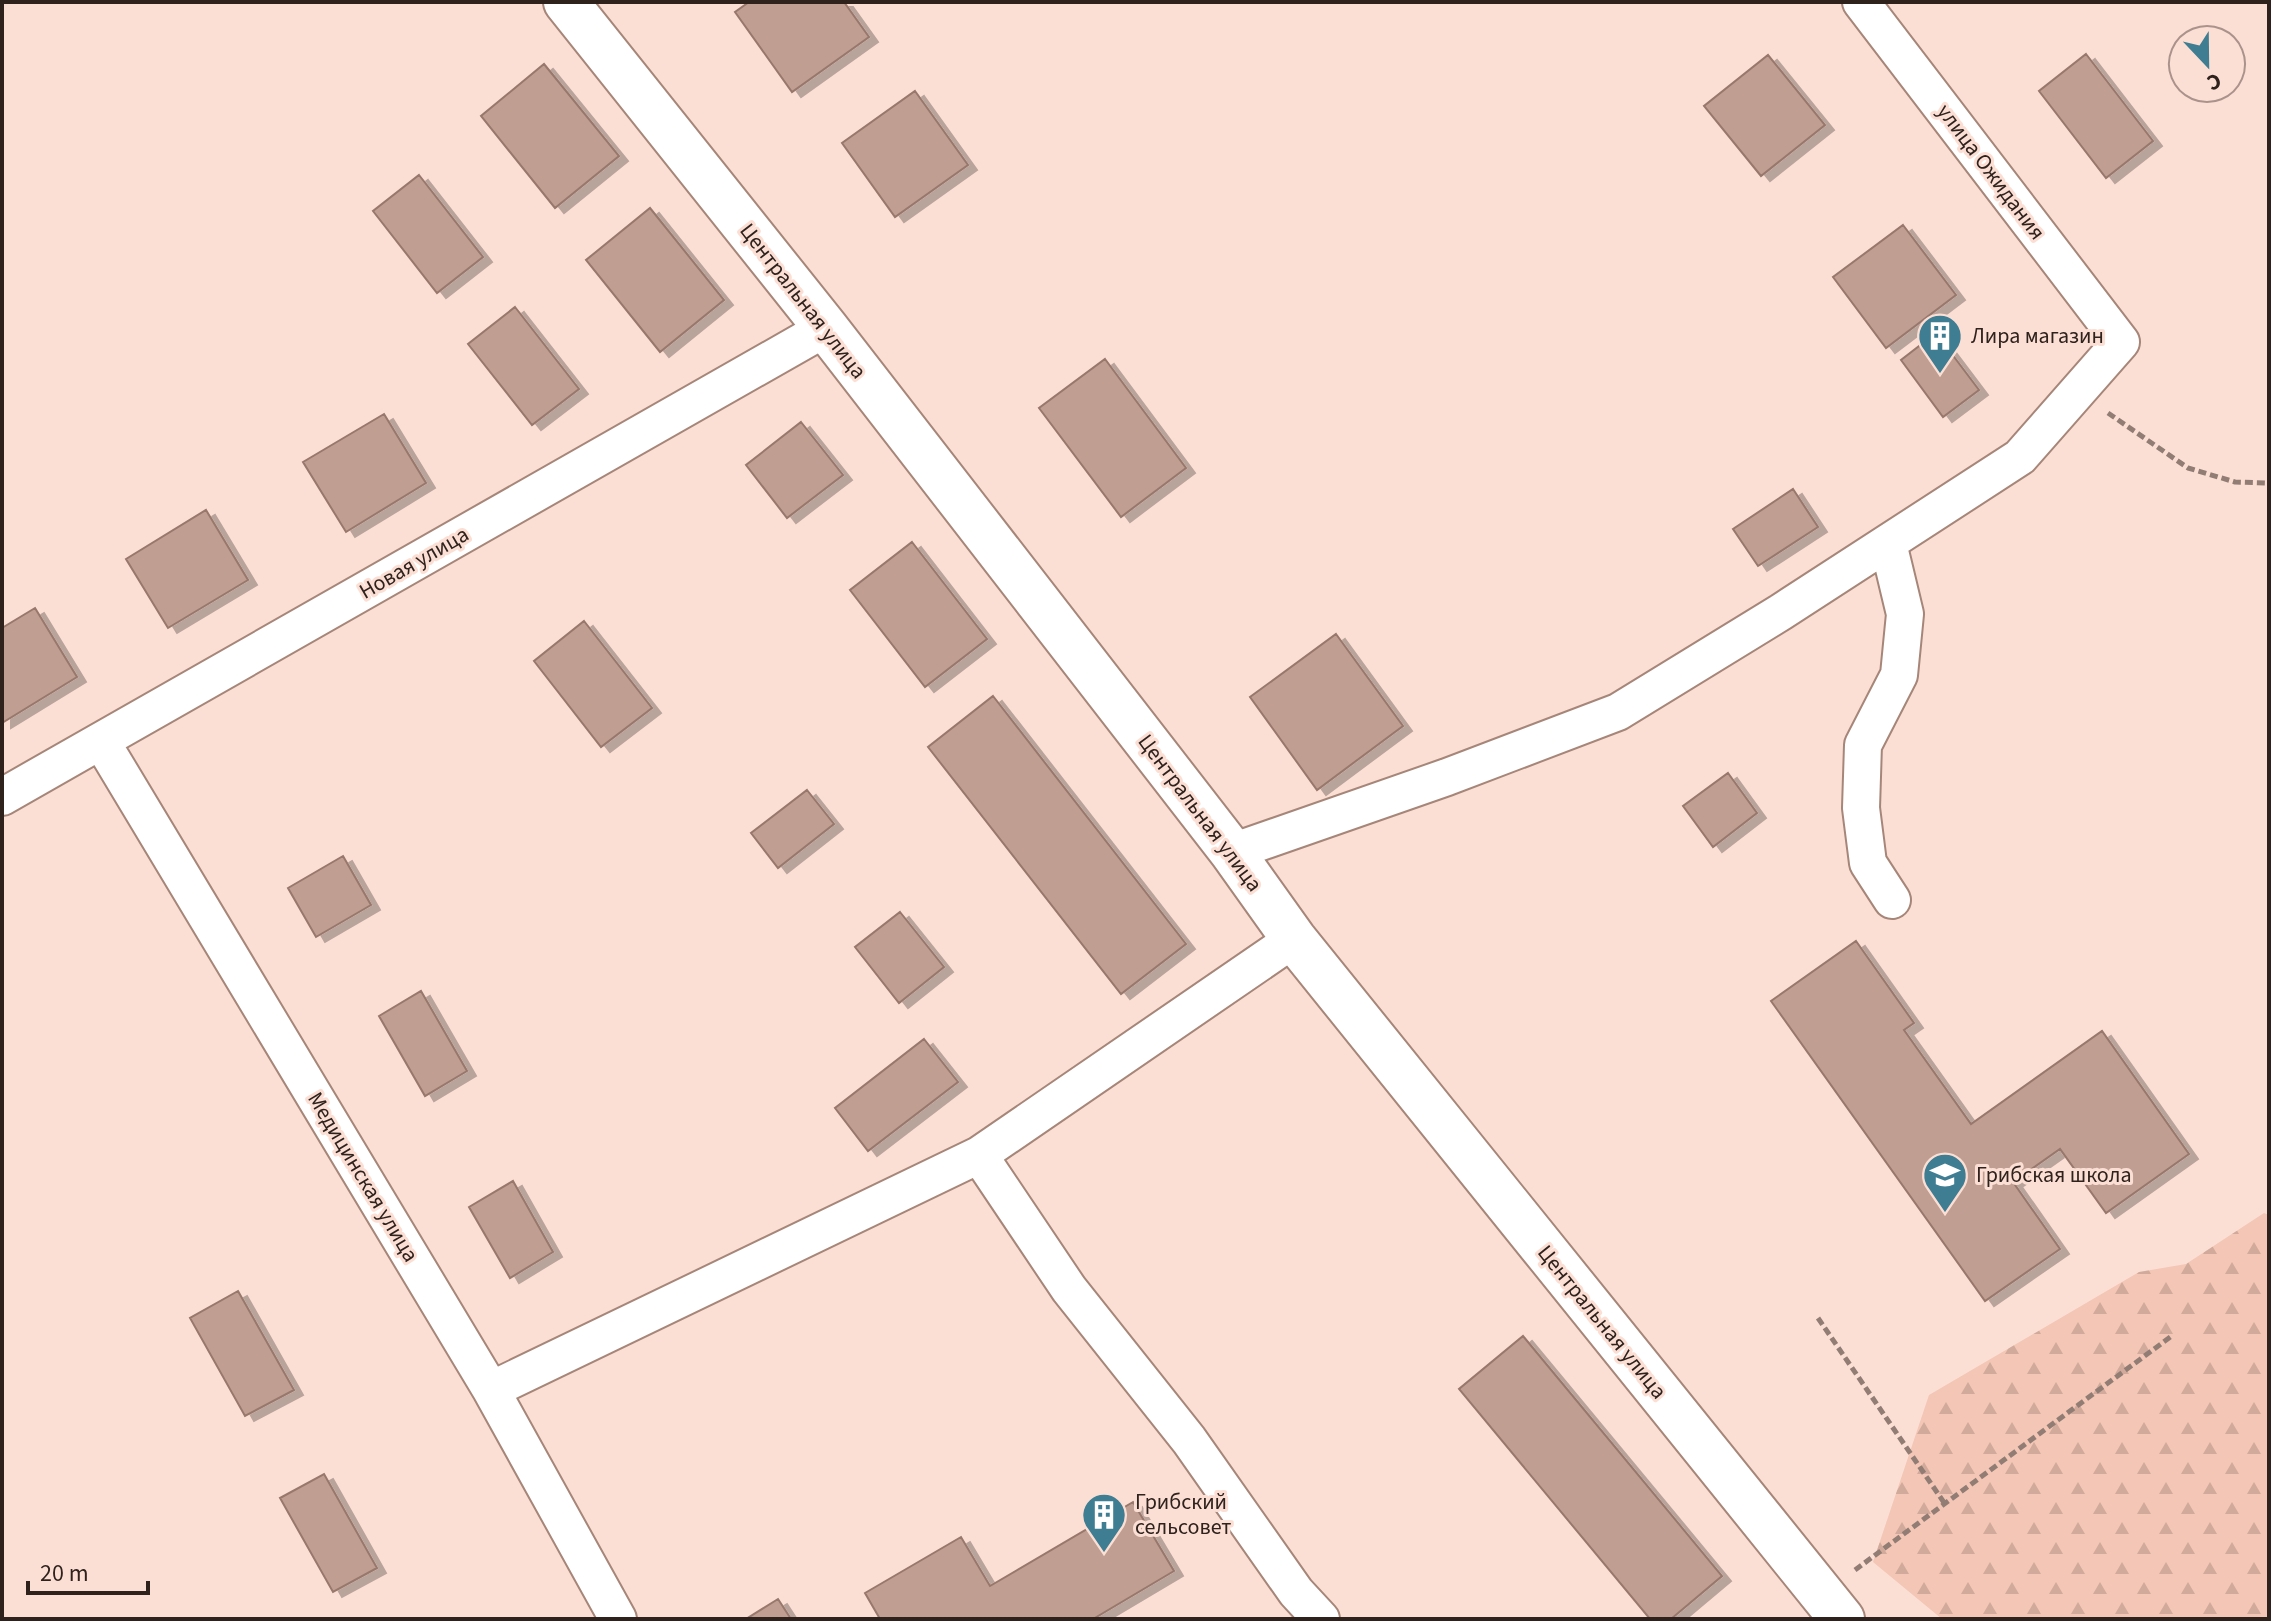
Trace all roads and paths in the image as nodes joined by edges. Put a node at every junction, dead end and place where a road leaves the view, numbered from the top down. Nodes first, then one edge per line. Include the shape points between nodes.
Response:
1 (566, 2) edge
2 (1861, 2) edge
3 (826, 328) junction
4 (2078, 391) junction
5 (2269, 483) edge
6 (1888, 543) junction
7 (101, 741) junction
8 (2, 797) edge
9 (1232, 852) junction
10 (1892, 900) dead end
11 (1294, 939) junction
12 (979, 1155) junction
13 (1818, 1318) dead end
14 (2173, 1335) dead end
15 (491, 1390) junction
16 (1945, 1504) junction
17 (1832, 1607) edge
18 (618, 1619) edge
19 (1321, 1619) edge

1 - 3 street, Центральная улица
2 - 4 street, улица Ожидания via 2121,342
3 - 7 street, Новая улица
3 - 9 street, Центральная улица
4 - 5 path via 2188,468 2235,482
4 - 6 street via 2020,457
6 - 9 street via 1618,712
6 - 10 street via 1905,614 1899,675 1863,745 1861,808 1868,863
7 - 8 street, Новая улица
7 - 15 street, Медицинская улица
9 - 11 street, Центральная улица
11 - 12 street
11 - 17 street, Центральная улица
12 - 15 street
12 - 19 street via 1069,1289
13 - 16 path
14 - 16 path
15 - 18 street, Медицинская улица
16 - 17 path

